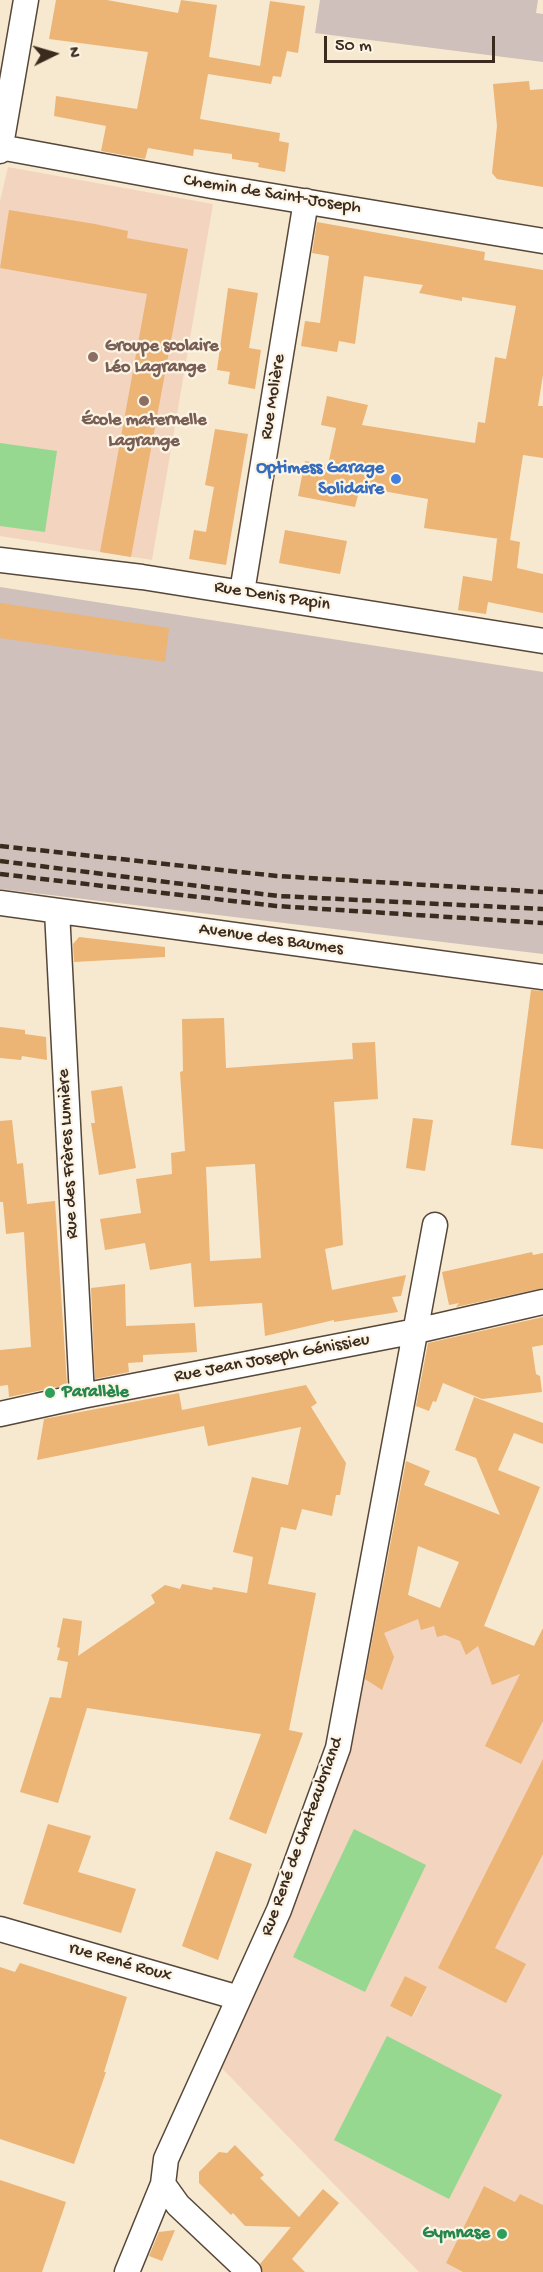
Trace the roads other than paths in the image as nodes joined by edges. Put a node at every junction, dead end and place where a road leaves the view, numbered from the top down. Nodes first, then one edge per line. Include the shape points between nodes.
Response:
1 (26, 0) edge
2 (0, 149) edge
3 (306, 201) junction
4 (543, 241) edge
5 (0, 560) edge
6 (242, 592) junction
7 (543, 641) edge
8 (0, 903) edge
9 (57, 911) junction
10 (543, 977) edge
11 (435, 1225) dead end
12 (543, 1302) edge
13 (416, 1331) junction
14 (82, 1396) junction
15 (0, 1414) edge
16 (0, 1929) edge
17 (239, 1998) junction
18 (163, 2184) junction
19 (127, 2272) edge
20 (249, 2272) edge

1 - 2 street
2 - 3 street, Chemin de Saint-Joseph
3 - 4 street, Chemin de Saint-Joseph
3 - 6 street, Rue Molière
5 - 6 street, Rue Denis Papin
6 - 7 street, Rue Denis Papin
8 - 9 street, Avenue des Baumes
9 - 10 street, Avenue des Baumes
9 - 14 street, Rue des Frères Lumière
11 - 13 street, Rue René de Chateaubriand
12 - 13 street, Rue Jean Joseph Génissieu
13 - 14 street, Rue Jean Joseph Génissieu
13 - 17 street, Rue René de Chateaubriand via 338,1749 279,1910
14 - 15 street, Rue Jean Joseph Génissieu
16 - 17 street, rue René Roux
17 - 18 street, Rue René de Chateaubriand via 166,2159
18 - 19 street, Rue René de Chateaubriand
18 - 20 street via 178,2205

